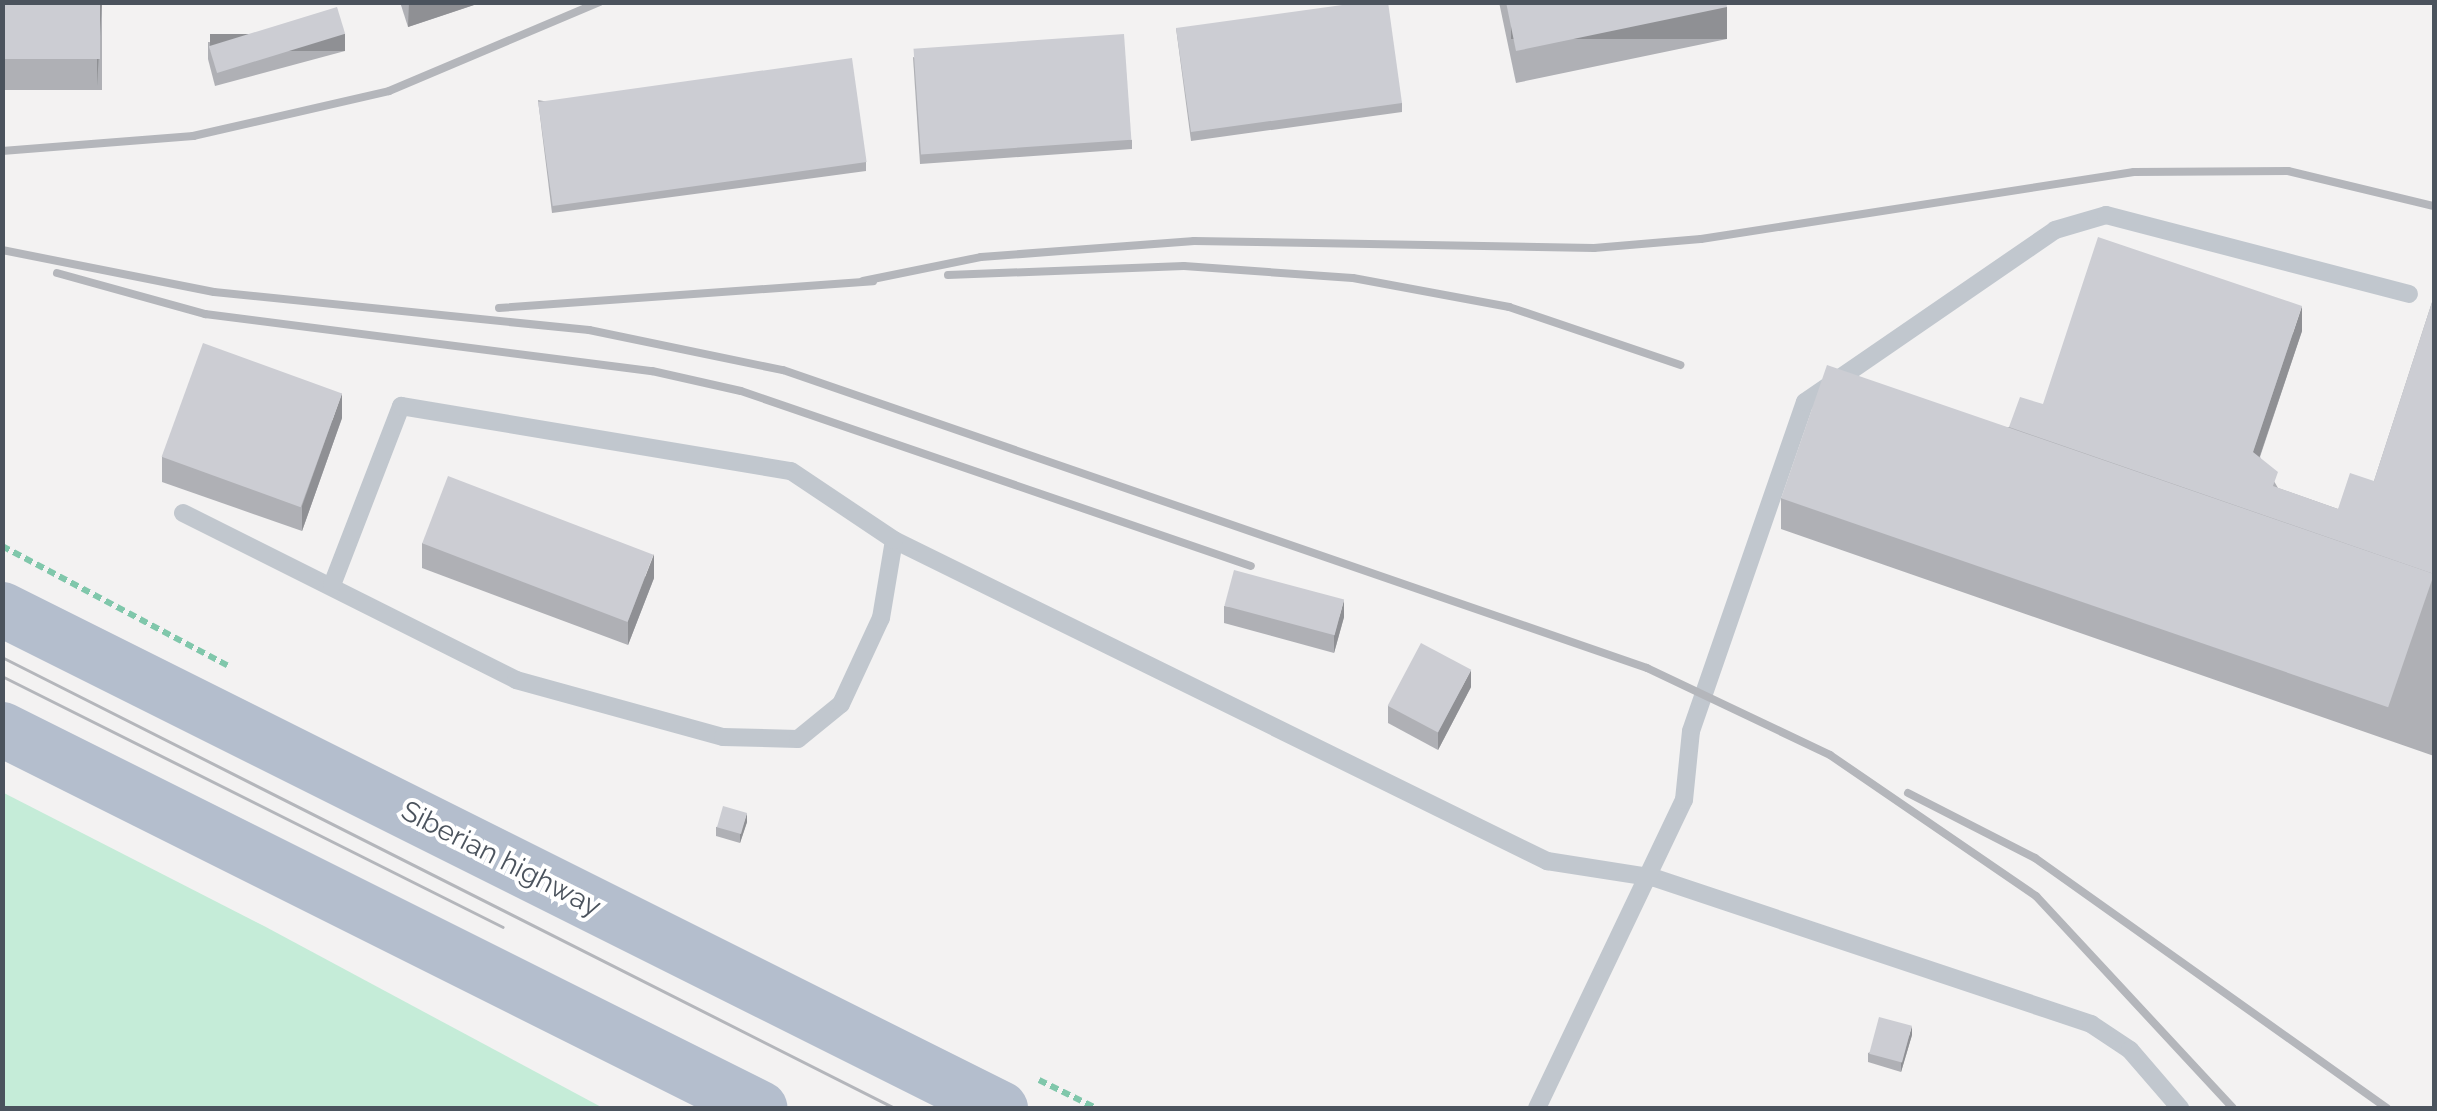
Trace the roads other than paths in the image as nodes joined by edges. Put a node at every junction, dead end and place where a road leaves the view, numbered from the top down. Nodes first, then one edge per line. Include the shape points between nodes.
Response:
1 (2409, 294) dead end
2 (183, 513) dead end
3 (894, 540) junction
4 (332, 585) junction
5 (2, 610) edge
6 (2, 728) edge
7 (1654, 878) junction
8 (760, 1108) edge
9 (1000, 1108) edge
10 (1538, 1108) edge
11 (2180, 1108) edge

1 - 7 lane via 2106,215 2056,230 1805,402 1691,732 1684,800
2 - 4 lane
3 - 4 lane via 791,470 400,406
3 - 4 lane via 881,618 842,704 798,739 723,736 516,680
3 - 7 lane via 1546,861
5 - 9 main road, Siberian highway
6 - 8 main road
7 - 10 lane via 1628,914
7 - 11 lane via 2092,1024 2130,1050

